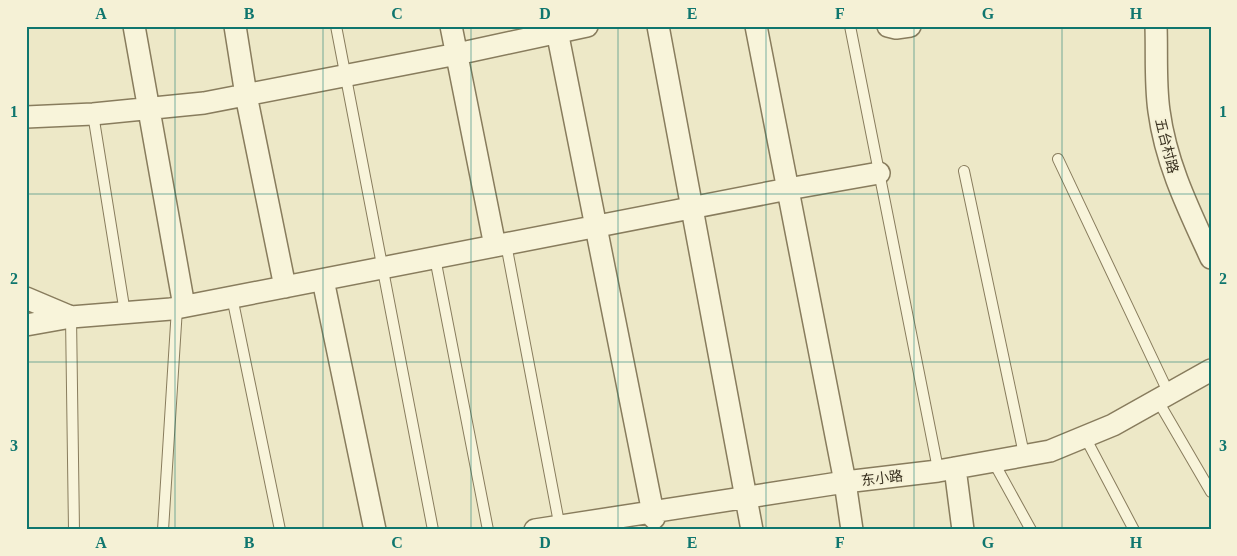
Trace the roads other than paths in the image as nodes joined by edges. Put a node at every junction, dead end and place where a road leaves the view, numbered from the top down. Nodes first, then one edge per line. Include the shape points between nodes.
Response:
1 (134, 26) edge
2 (235, 26) edge
3 (336, 26) edge
4 (451, 26) edge
5 (587, 26) edge
6 (658, 26) edge
7 (756, 26) edge
8 (850, 26) edge
9 (888, 26) edge
10 (910, 26) edge
11 (1156, 26) edge
12 (1164, 26) edge
13 (557, 29) edge
14 (456, 54) junction
15 (345, 76) junction
16 (246, 95) junction
17 (148, 107) junction
18 (93, 114) junction
19 (26, 117) edge
20 (1058, 159) dead end
21 (964, 171) dead end
22 (879, 173) junction
23 (788, 189) junction
24 (692, 208) junction
25 (596, 227) junction
26 (1211, 243) edge
27 (501, 245) junction
28 (435, 258) junction
29 (1211, 258) edge
30 (382, 268) junction
31 (323, 280) junction
32 (285, 287) junction
33 (232, 297) junction
34 (26, 298) edge
35 (180, 307) junction
36 (125, 313) junction
37 (71, 317) junction
38 (26, 325) edge
39 (1211, 370) edge
40 (1211, 379) edge
41 (1165, 401) junction
42 (1087, 441) junction
43 (1025, 459) junction
44 (995, 465) junction
45 (947, 473) junction
46 (846, 487) junction
47 (1211, 492) edge
48 (747, 500) junction
49 (654, 515) junction
50 (622, 523) edge
51 (560, 527) edge
52 (74, 530) edge
53 (163, 530) edge
54 (280, 530) edge
55 (375, 530) edge
56 (433, 530) edge
57 (488, 530) edge
58 (535, 530) edge
59 (580, 530) edge
60 (752, 530) edge
61 (852, 530) edge
62 (963, 530) edge
63 (1031, 530) edge
64 (1134, 530) edge

1 - 17 street
2 - 16 street
3 - 15 lane
4 - 14 street
5 - 13 street
6 - 24 street
7 - 23 street
8 - 22 lane
9 - 10 street
11 - 29 street, 五台村路 via 1158,109 1165,142 1181,194
12 - 26 street, 五台村路 via 1168,124 1181,172
13 - 14 street
13 - 25 street
14 - 15 street
14 - 27 street
15 - 16 street
15 - 30 lane
16 - 17 street via 204,103
16 - 32 street
17 - 18 street
17 - 35 street
18 - 19 street
18 - 36 lane
20 - 41 lane
21 - 43 lane
22 - 23 street
22 - 45 lane
23 - 24 street
23 - 46 street
24 - 25 street
24 - 48 street
25 - 27 street
25 - 49 street
27 - 28 street
27 - 51 lane
28 - 30 street
28 - 57 lane
30 - 31 street
30 - 56 lane
31 - 32 street
31 - 55 street
32 - 33 street
33 - 35 street
33 - 54 lane
34 - 37 street
35 - 36 street
35 - 53 lane
36 - 37 street
37 - 38 street
37 - 52 lane
39 - 41 street, 东小路
40 - 41 street, 东小路
41 - 42 street, 东小路
41 - 47 lane
42 - 43 street, 东小路
42 - 64 lane
43 - 44 street, 东小路
44 - 45 street, 东小路
44 - 63 lane
45 - 46 street, 东小路
45 - 62 street
46 - 48 street, 东小路
46 - 61 street
48 - 49 street, 东小路
48 - 60 street
49 - 50 street, 东小路
50 - 51 street, 东小路
50 - 59 street, 东小路
51 - 58 street, 东小路

